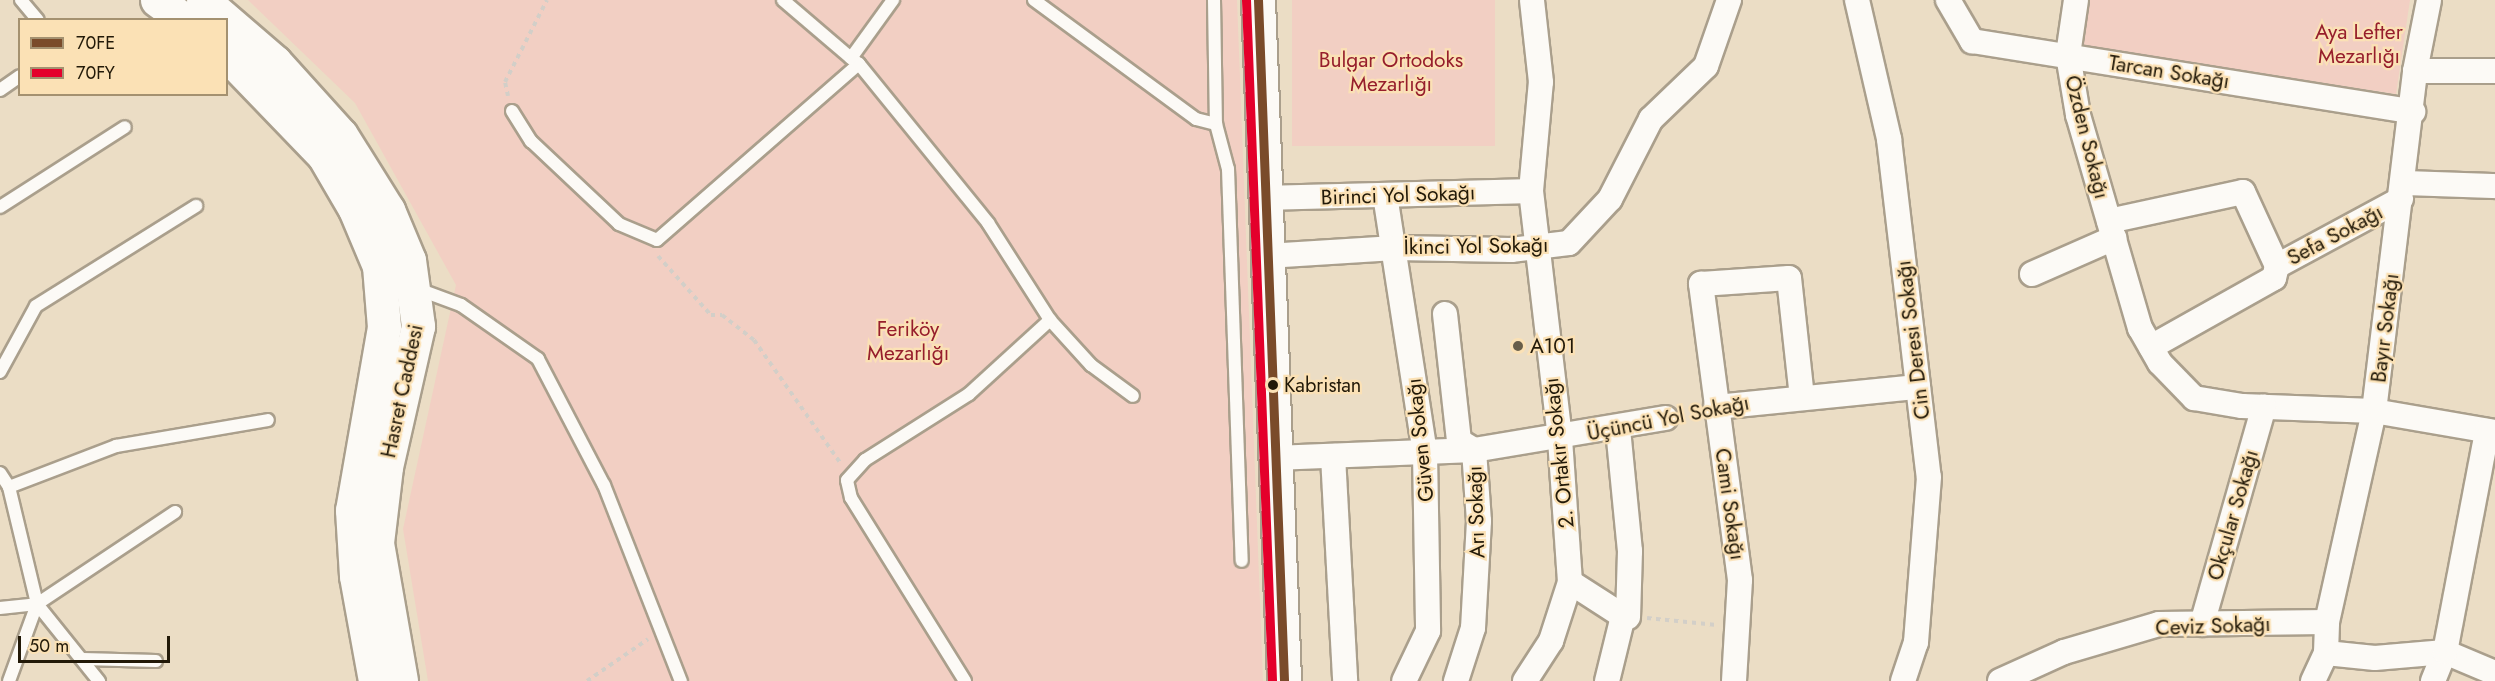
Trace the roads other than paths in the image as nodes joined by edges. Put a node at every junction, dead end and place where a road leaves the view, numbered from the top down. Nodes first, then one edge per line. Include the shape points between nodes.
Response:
1 (21, 0) edge
2 (157, 0) edge
3 (203, 0) edge
4 (783, 0) edge
5 (893, 0) edge
6 (1034, 0) edge
7 (1214, 0) edge
8 (1258, 0) edge
9 (1532, 0) edge
10 (1729, 0) edge
11 (1857, 0) edge
12 (1948, 0) edge
13 (2076, 0) edge
14 (2429, 0) edge
15 (36, 18) edge
16 (182, 18) edge
17 (224, 18) edge
18 (228, 22) edge
19 (2068, 55) junction
20 (228, 56) edge
21 (855, 61) junction
22 (2415, 71) junction
23 (2495, 71) edge
24 (18, 77) edge
25 (0, 90) edge
26 (512, 111) road end
27 (2413, 112) junction
28 (1216, 124) junction
29 (125, 127) dead end
30 (2495, 186) edge
31 (1531, 191) junction
32 (2402, 191) junction
33 (1385, 195) junction
34 (1264, 198) junction
35 (196, 206) dead end
36 (0, 207) edge
37 (2111, 229) junction
38 (1535, 247) junction
39 (1395, 248) junction
40 (1267, 256) junction
41 (2277, 266) junction
42 (2032, 274) dead end
43 (399, 291) junction
44 (1445, 314) dead end
45 (1050, 320) junction
46 (2151, 347) junction
47 (0, 372) edge
48 (1918, 387) junction
49 (1133, 396) dead end
50 (1802, 397) junction
51 (1716, 407) junction
52 (2264, 407) junction
53 (2374, 411) junction
54 (1665, 418) dead end
55 (268, 420) dead end
56 (1618, 429) junction
57 (2491, 432) edge
58 (1560, 438) junction
59 (1474, 450) junction
60 (1425, 453) junction
61 (1333, 456) junction
62 (1274, 458) junction
63 (0, 473) edge
64 (9, 487) junction
65 (175, 512) dead end
66 (1242, 561) dead end
67 (1570, 582) junction
68 (37, 604) junction
69 (0, 608) edge
70 (1628, 616) road end
71 (2326, 622) junction
72 (2202, 624) junction
73 (2445, 652) junction
74 (2326, 653) junction
75 (83, 658) junction
76 (156, 661) dead end
77 (2495, 673) edge
78 (9, 681) edge
79 (99, 681) edge
80 (375, 681) edge
81 (401, 681) edge
82 (681, 681) edge
83 (965, 681) edge
84 (1284, 681) edge
85 (1345, 681) edge
86 (1404, 681) edge
87 (1456, 681) edge
88 (1525, 681) edge
89 (1607, 681) edge
90 (1734, 681) edge
91 (1903, 681) edge
92 (2001, 681) edge
93 (2313, 681) edge
94 (2433, 681) edge

1 - 15 lane
2 - 16 main road
3 - 17 main road, Hasret Caddesi
4 - 21 lane
5 - 21 lane
6 - 28 lane via 1196,119
7 - 28 lane
8 - 34 main road
9 - 31 street, 2. Ortakır Sokağı via 1541,82
10 - 38 street, İkinci Yol Sokağı via 1706,66 1651,119 1610,199 1569,243
11 - 48 street, Cin Deresi Sokağı via 1888,140
12 - 19 street, Tarcan Sokağı via 1972,41
13 - 19 street, Özden Sokağı
14 - 22 street, Bayır Sokağı
18 - 43 main road, Hasret Caddesi via 275,62 341,135 388,210
19 - 27 street, Tarcan Sokağı
19 - 37 street, Özden Sokağı via 2078,115
20 - 43 main road, Hasret Caddesi via 324,156
21 - 26 lane via 669,233 648,239 619,224 571,180 531,141
21 - 45 lane via 988,223
22 - 23 street
22 - 27 street, Bayır Sokağı
24 - 25 lane
27 - 32 street, Bayır Sokağı
28 - 66 lane via 1228,169
29 - 36 lane
30 - 32 street
31 - 33 street, Birinci Yol Sokağı
31 - 38 street, 2. Ortakır Sokağı
32 - 41 street, Sefa Sokağı
32 - 53 street, Bayır Sokağı
33 - 34 street, Birinci Yol Sokağı
33 - 39 street, Güven Sokağı
34 - 40 main road
35 - 47 lane via 36,306
37 - 41 street via 2243,192
37 - 42 street
37 - 46 street, Özden Sokağı via 2140,328
38 - 39 street, İkinci Yol Sokağı
38 - 58 street, 2. Ortakır Sokağı
39 - 40 street, İkinci Yol Sokağı
39 - 60 street, Güven Sokağı
40 - 62 main road
41 - 46 street, Sefa Sokağı via 2274,278
43 - 80 main road, Hasret Caddesi via 384,327 352,510 357,586
43 - 81 main road, Hasret Caddesi via 416,347 386,467 377,543
43 - 82 lane via 461,305 538,359 604,485
44 - 59 street, Arı Sokağı via 1459,441
45 - 49 lane via 1091,365
45 - 83 lane via 969,394 851,471 846,489
46 - 52 street, Özden Sokağı via 2194,398
48 - 50 street, Üçüncü Yol Sokağı
48 - 91 street, Cin Deresi Sokağı via 1929,477 1916,642
50 - 51 street, Üçüncü Yol Sokağı
50 - 51 street, Cami Sokağı via 1789,278 1701,284
51 - 90 street, Cami Sokağı via 1740,580
52 - 53 street, Özden Sokağı
52 - 72 street, Okçular Sokağı
53 - 57 street, Özden Sokağı
53 - 71 street, Bayır Sokağı
54 - 56 street, Üçüncü Yol Sokağı
55 - 64 lane via 138,441
56 - 58 street, Üçüncü Yol Sokağı
56 - 70 street via 1630,551
57 - 73 street
58 - 59 street, Üçüncü Yol Sokağı
58 - 67 street, 2. Ortakır Sokağı
59 - 60 street, Üçüncü Yol Sokağı
59 - 87 street, Arı Sokağı via 1479,576 1473,628
60 - 61 street, Üçüncü Yol Sokağı
60 - 86 street, Güven Sokağı via 1428,631
61 - 62 street, Üçüncü Yol Sokağı
61 - 85 street
62 - 84 main road
63 - 64 lane
64 - 68 lane
65 - 68 lane
67 - 88 street, 2. Ortakır Sokağı via 1551,641
67 - 89 street via 1623,616
68 - 69 lane
68 - 75 lane
68 - 78 lane
71 - 72 street, Ceviz Sokağı
71 - 74 street, Bayır Sokağı
72 - 92 street, Ceviz Sokağı via 2159,624 2064,652
73 - 74 street via 2375,658
73 - 77 street
73 - 94 street
74 - 93 street
75 - 76 lane
75 - 79 lane

